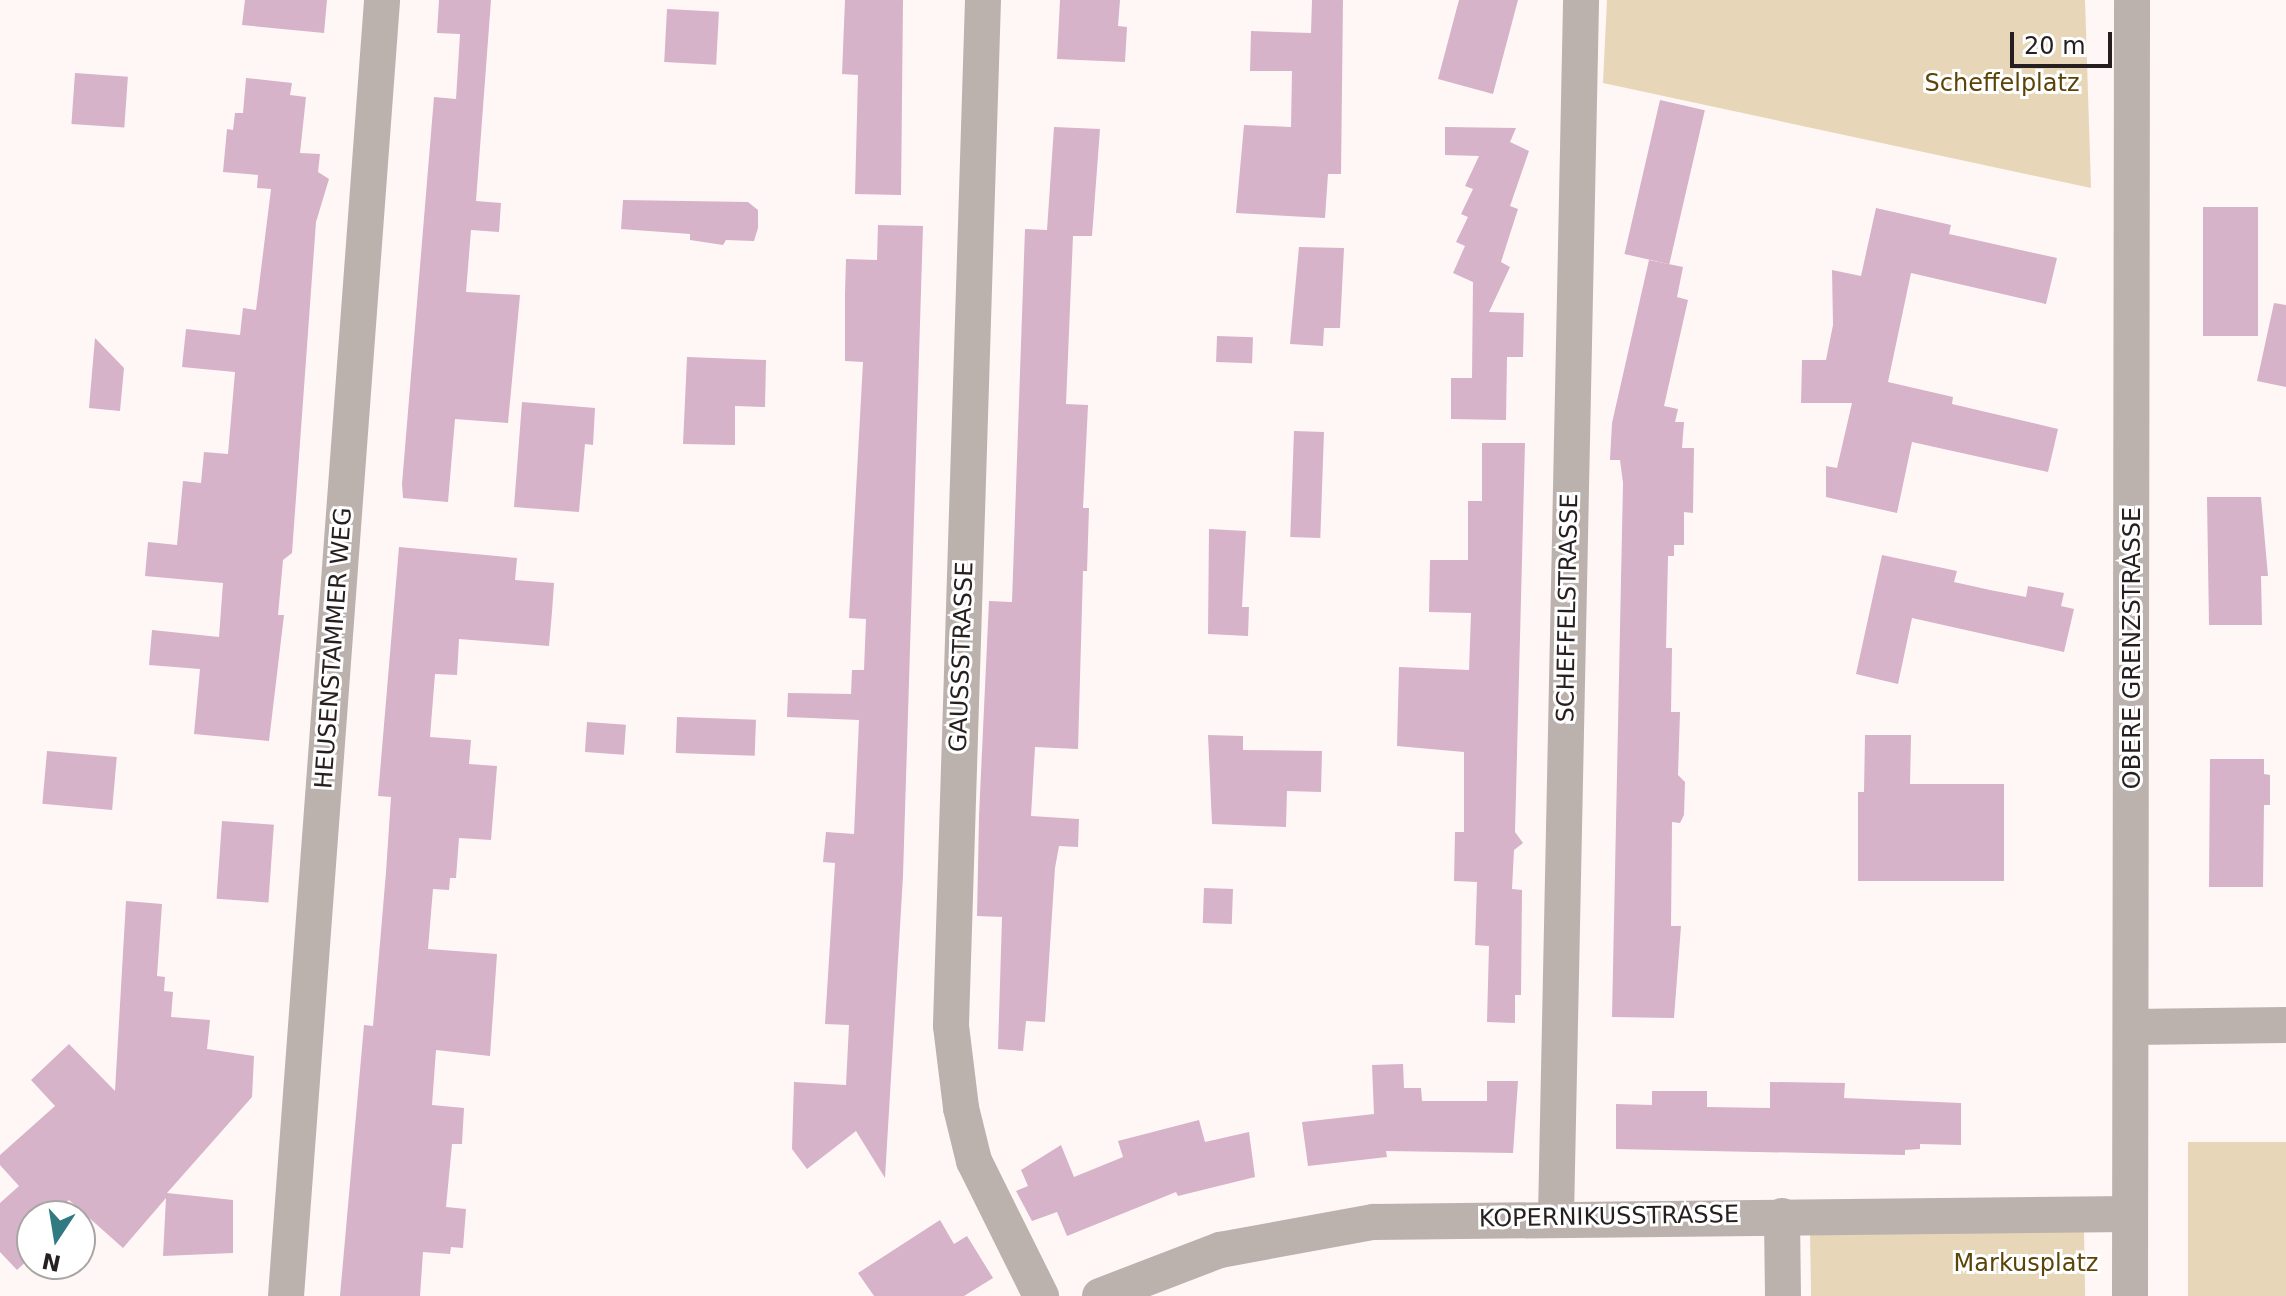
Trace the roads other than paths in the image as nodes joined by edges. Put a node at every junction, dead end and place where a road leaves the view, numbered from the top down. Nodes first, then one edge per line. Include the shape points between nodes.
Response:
1 (382, 0) edge
2 (983, 0) edge
3 (1581, 0) edge
4 (2132, 0) edge
5 (2286, 1025) edge
6 (2132, 1027) junction
7 (2130, 1214) junction
8 (1782, 1216) junction
9 (1556, 1217) junction
10 (286, 1296) edge
11 (1041, 1296) edge
12 (1100, 1296) edge
13 (1783, 1296) edge
14 (2130, 1296) edge

1 - 10 street, HEUSENSTAMMER WEG
2 - 11 street, GAUSSSTRASSE via 951,1026 974,1161
3 - 9 street, SCHEFFELSTRASSE
4 - 6 street, OBERE GRENZSTRASSE
5 - 6 street
6 - 7 street, OBERE GRENZSTRASSE
7 - 8 street, KOPERNIKUSSTRASSE
7 - 14 street, OBERE GRENZSTRASSE
8 - 9 street, KOPERNIKUSSTRASSE
8 - 13 street
9 - 12 street, KOPERNIKUSSTRASSE via 1388,1221 1301,1231 1189,1259

